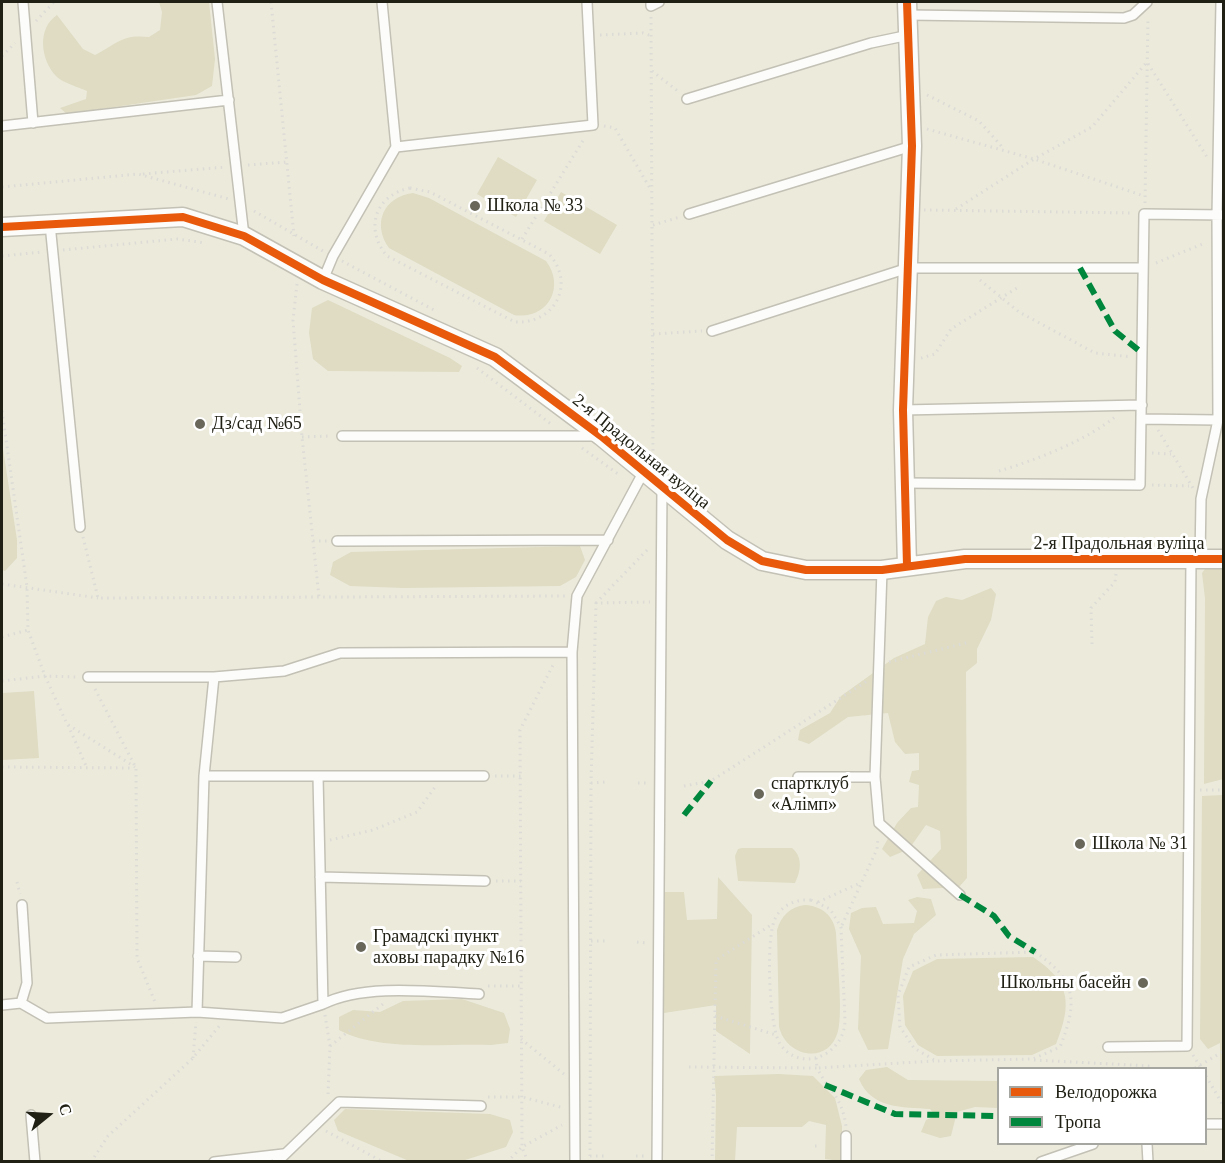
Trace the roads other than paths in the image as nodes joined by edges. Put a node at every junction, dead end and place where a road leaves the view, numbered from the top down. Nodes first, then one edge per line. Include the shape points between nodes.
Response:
1 (23, 2) edge
2 (217, 2) edge
3 (382, 2) edge
4 (587, 2) edge
5 (1221, 2) edge
6 (1147, 7) edge
7 (907, 8) edge
8 (909, 35) junction
9 (687, 99) road end
10 (229, 100) junction
11 (33, 123) junction
12 (2, 126) edge
13 (912, 146) junction
14 (396, 147) junction
15 (689, 214) road end
16 (1220, 215) edge
17 (50, 224) junction
18 (2, 227) edge
19 (244, 236) junction
20 (908, 268) junction
21 (1143, 268) junction
22 (316, 282) junction
23 (712, 331) road end
24 (1142, 405) junction
25 (903, 410) junction
26 (1147, 420) junction
27 (1218, 420) junction
28 (342, 435) road end
29 (601, 436) junction
30 (648, 469) junction
31 (904, 483) junction
32 (662, 487) junction
33 (80, 527) road end
34 (608, 540) junction
35 (338, 542) dead end
36 (1195, 559) junction
37 (1224, 559) edge
38 (907, 566) junction
39 (882, 570) junction
40 (572, 652) junction
41 (88, 677) road end
42 (214, 677) junction
43 (204, 776) junction
44 (318, 776) junction
45 (484, 776) road end
46 (798, 777) dead end
47 (875, 777) junction
48 (320, 877) junction
49 (484, 881) road end
50 (960, 895) dead end
51 (22, 904) dead end
52 (198, 956) junction
53 (236, 957) dead end
54 (479, 994) dead end
55 (21, 1003) junction
56 (323, 1004) junction
57 (2, 1005) edge
58 (197, 1012) junction
59 (1108, 1047) dead end
60 (481, 1106) dead end
61 (31, 1114) dead end
62 (1207, 1124) edge
63 (1224, 1124) edge
64 (846, 1136) road end
65 (1087, 1145) edge
66 (1147, 1145) edge
67 (280, 1158) edge
68 (652, 1159) edge
69 (35, 1161) edge
70 (214, 1161) edge
71 (232, 1161) edge
72 (575, 1161) edge
73 (846, 1161) edge
74 (1041, 1161) edge
75 (1148, 1161) edge

1 - 11 lane
2 - 10 lane
3 - 14 lane
4 - 14 lane via 593,125
5 - 16 lane
6 - 7 lane via 1124,18
7 - 8 street
8 - 9 lane
8 - 13 street
10 - 11 lane
10 - 19 lane
11 - 12 lane
13 - 15 lane
13 - 20 street
14 - 22 lane
16 - 21 lane via 1144,214
16 - 27 lane
17 - 18 street, 2-я Прадольная вуліца
17 - 19 street, 2-я Прадольная вуліца via 183,217
17 - 33 lane
19 - 22 street, 2-я Прадольная вуліца
20 - 21 lane
20 - 23 lane
20 - 25 street
21 - 24 lane
22 - 29 street, 2-я Прадольная вуліца via 495,357
24 - 25 lane
24 - 26 lane
25 - 31 street
26 - 27 lane
26 - 31 lane via 1140,485
27 - 36 lane
28 - 29 lane
29 - 30 street, 2-я Прадольная вуліца
30 - 32 street, 2-я Прадольная вуліца
30 - 34 lane
31 - 38 street
32 - 39 street, 2-я Прадольная вуліца via 727,540 762,561 806,570
32 - 68 lane
34 - 35 lane
34 - 40 lane via 577,596
36 - 37 street, 2-я Прадольная вуліца
36 - 38 street, 2-я Прадольная вуліца via 965,559
36 - 59 lane via 1187,1046
38 - 39 street, 2-я Прадольная вуліца
39 - 47 lane
40 - 42 lane via 340,653 284,671
40 - 72 lane
41 - 42 lane
42 - 43 lane
43 - 44 lane
43 - 52 lane
44 - 45 lane
44 - 48 lane
46 - 47 lane
47 - 50 lane via 879,823
48 - 49 lane
48 - 56 lane
51 - 55 lane via 27,983
52 - 53 lane
52 - 58 lane
54 - 56 lane via 399,991 340,996
55 - 57 lane
55 - 58 lane via 47,1018
56 - 58 lane via 282,1018
60 - 67 lane via 339,1102
61 - 69 lane
62 - 63 lane
64 - 73 lane
65 - 74 lane
66 - 75 lane
67 - 71 lane
70 - 71 lane

